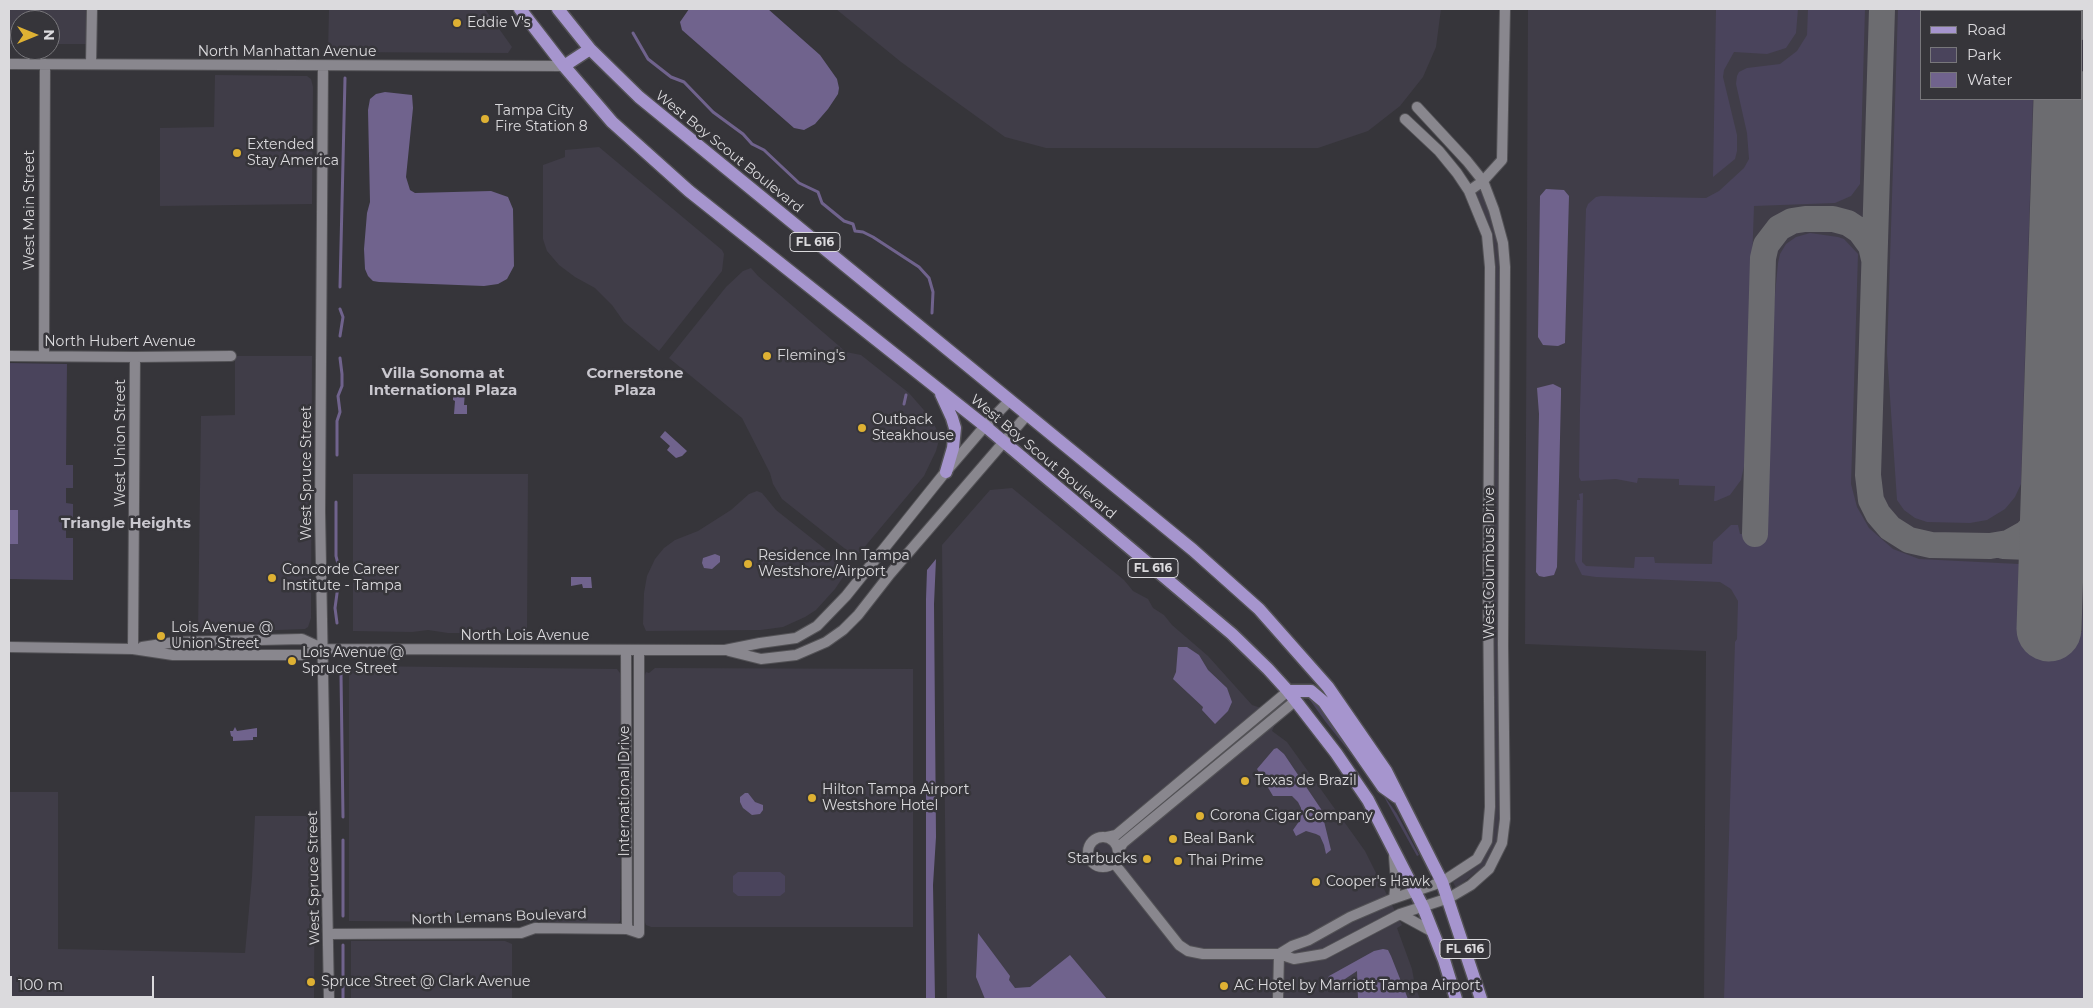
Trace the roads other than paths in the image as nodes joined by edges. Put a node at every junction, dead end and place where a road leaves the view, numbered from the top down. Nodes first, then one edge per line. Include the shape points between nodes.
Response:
1 (92, 9) edge
2 (520, 9) edge
3 (558, 9) edge
4 (1505, 9) edge
5 (590, 49) junction
6 (9, 64) edge
7 (45, 64) junction
8 (91, 64) junction
9 (322, 66) junction
10 (564, 66) junction
11 (1418, 107) dead end
12 (1405, 118) dead end
13 (1483, 181) junction
14 (1470, 191) junction
15 (9, 356) edge
16 (44, 356) junction
17 (231, 356) dead end
18 (135, 357) junction
19 (938, 389) junction
20 (1009, 401) junction
21 (1027, 415) junction
22 (985, 426) junction
23 (1004, 442) junction
24 (946, 472) junction
25 (9, 647) edge
26 (133, 649) junction
27 (324, 649) junction
28 (626, 650) junction
29 (639, 650) junction
30 (725, 650) junction
31 (1291, 696) junction
32 (626, 728) junction
33 (639, 728) junction
34 (1189, 773) junction
35 (1204, 777) junction
36 (1401, 800) junction
37 (1107, 837) junction
38 (1393, 848) junction
39 (1118, 851) junction
40 (639, 855) junction
41 (626, 856) junction
42 (1114, 863) junction
43 (1442, 882) junction
44 (1416, 890) junction
45 (1394, 898) junction
46 (1449, 898) junction
47 (1423, 907) junction
48 (1400, 914) junction
49 (627, 929) junction
50 (1433, 932) junction
51 (639, 933) joint
52 (328, 934) junction
53 (1279, 954) junction
54 (329, 999) edge
55 (1278, 999) edge
56 (1456, 999) edge
57 (1481, 999) edge

1 - 8 street
2 - 10 main road, West Boy Scout Boulevard / FL 616
3 - 5 main road, West Boy Scout Boulevard / FL 616
4 - 13 street via 1504,149 1502,160
5 - 10 main road
5 - 20 main road, West Boy Scout Boulevard / FL 616 via 639,97
6 - 7 street, North Manhattan Avenue
7 - 8 street, North Manhattan Avenue
7 - 16 street, West Main Street
8 - 9 street, North Manhattan Avenue
9 - 10 street, North Manhattan Avenue
9 - 27 street, West Spruce Street via 320,511
10 - 19 main road, West Boy Scout Boulevard / FL 616 via 612,122 689,191
11 - 13 street, West Columbus Drive
12 - 14 street, West Columbus Drive via 1439,151
13 - 14 street
13 - 46 street, West Columbus Drive via 1504,243 1505,267 1505,820 1502,843 1489,869
14 - 43 street, West Columbus Drive via 1487,236 1490,267 1490,807 1487,840 1477,859
15 - 16 street, North Hubert Avenue
16 - 18 street, North Hubert Avenue
17 - 18 street, North Hubert Avenue
18 - 26 street, West Union Street
19 - 22 main road, West Boy Scout Boulevard / FL 616
19 - 24 main road via 955,428
20 - 21 main road, West Boy Scout Boulevard / FL 616
20 - 22 street, North Lois Avenue
21 - 23 street, North Lois Avenue
21 - 36 main road, West Boy Scout Boulevard / FL 616 via 1193,550 1259,610 1328,687 1386,771
22 - 23 main road, West Boy Scout Boulevard / FL 616
22 - 24 street, North Lois Avenue
23 - 30 street, North Lois Avenue via 843,630 826,642 796,655 762,659
23 - 31 main road, West Boy Scout Boulevard / FL 616 via 1232,634
24 - 30 street, North Lois Avenue via 846,596 817,626 796,638
25 - 26 street, North Lois Avenue
26 - 27 street, North Lois Avenue via 173,655 302,655
26 - 27 street, North Lois Avenue via 175,642 302,639
27 - 28 street, North Lois Avenue
27 - 52 street, West Spruce Street
28 - 29 street, North Lois Avenue
28 - 32 street, International Drive
29 - 30 street, North Lois Avenue
29 - 33 street, International Drive
31 - 34 street
31 - 35 street
31 - 36 main road via 1311,691 1324,702 1383,787
31 - 38 main road, West Boy Scout Boulevard / FL 616 via 1357,784
32 - 33 street
32 - 41 street, International Drive
33 - 40 street, International Drive
34 - 35 street
34 - 37 street via 1116,834
35 - 39 street via 1123,843
36 - 43 main road, West Boy Scout Boulevard / FL 616
37 - 39 street via 1115,842
37 - 42 street via 1092,841 1088,856 1098,867
38 - 44 main road, West Boy Scout Boulevard / FL 616
38 - 45 street
39 - 42 street
40 - 41 street
40 - 51 street, International Drive
41 - 49 street, International Drive
42 - 53 street, West Columbus Drive via 1188,952
43 - 44 street, West Columbus Drive
43 - 46 main road, West Boy Scout Boulevard / FL 616
44 - 45 street, West Columbus Drive
44 - 47 main road, West Boy Scout Boulevard / FL 616
45 - 53 street, West Columbus Drive
46 - 47 street, West Columbus Drive
46 - 57 main road, West Boy Scout Boulevard / FL 616
47 - 48 street, West Columbus Drive
47 - 50 main road, West Boy Scout Boulevard / FL 616
48 - 50 street
48 - 53 street, West Columbus Drive via 1324,954 1294,959
49 - 51 street, North Lemans Boulevard
49 - 52 street, North Lemans Boulevard via 535,928 521,933
50 - 56 main road, West Boy Scout Boulevard / FL 616
52 - 54 street, West Spruce Street
53 - 55 street

